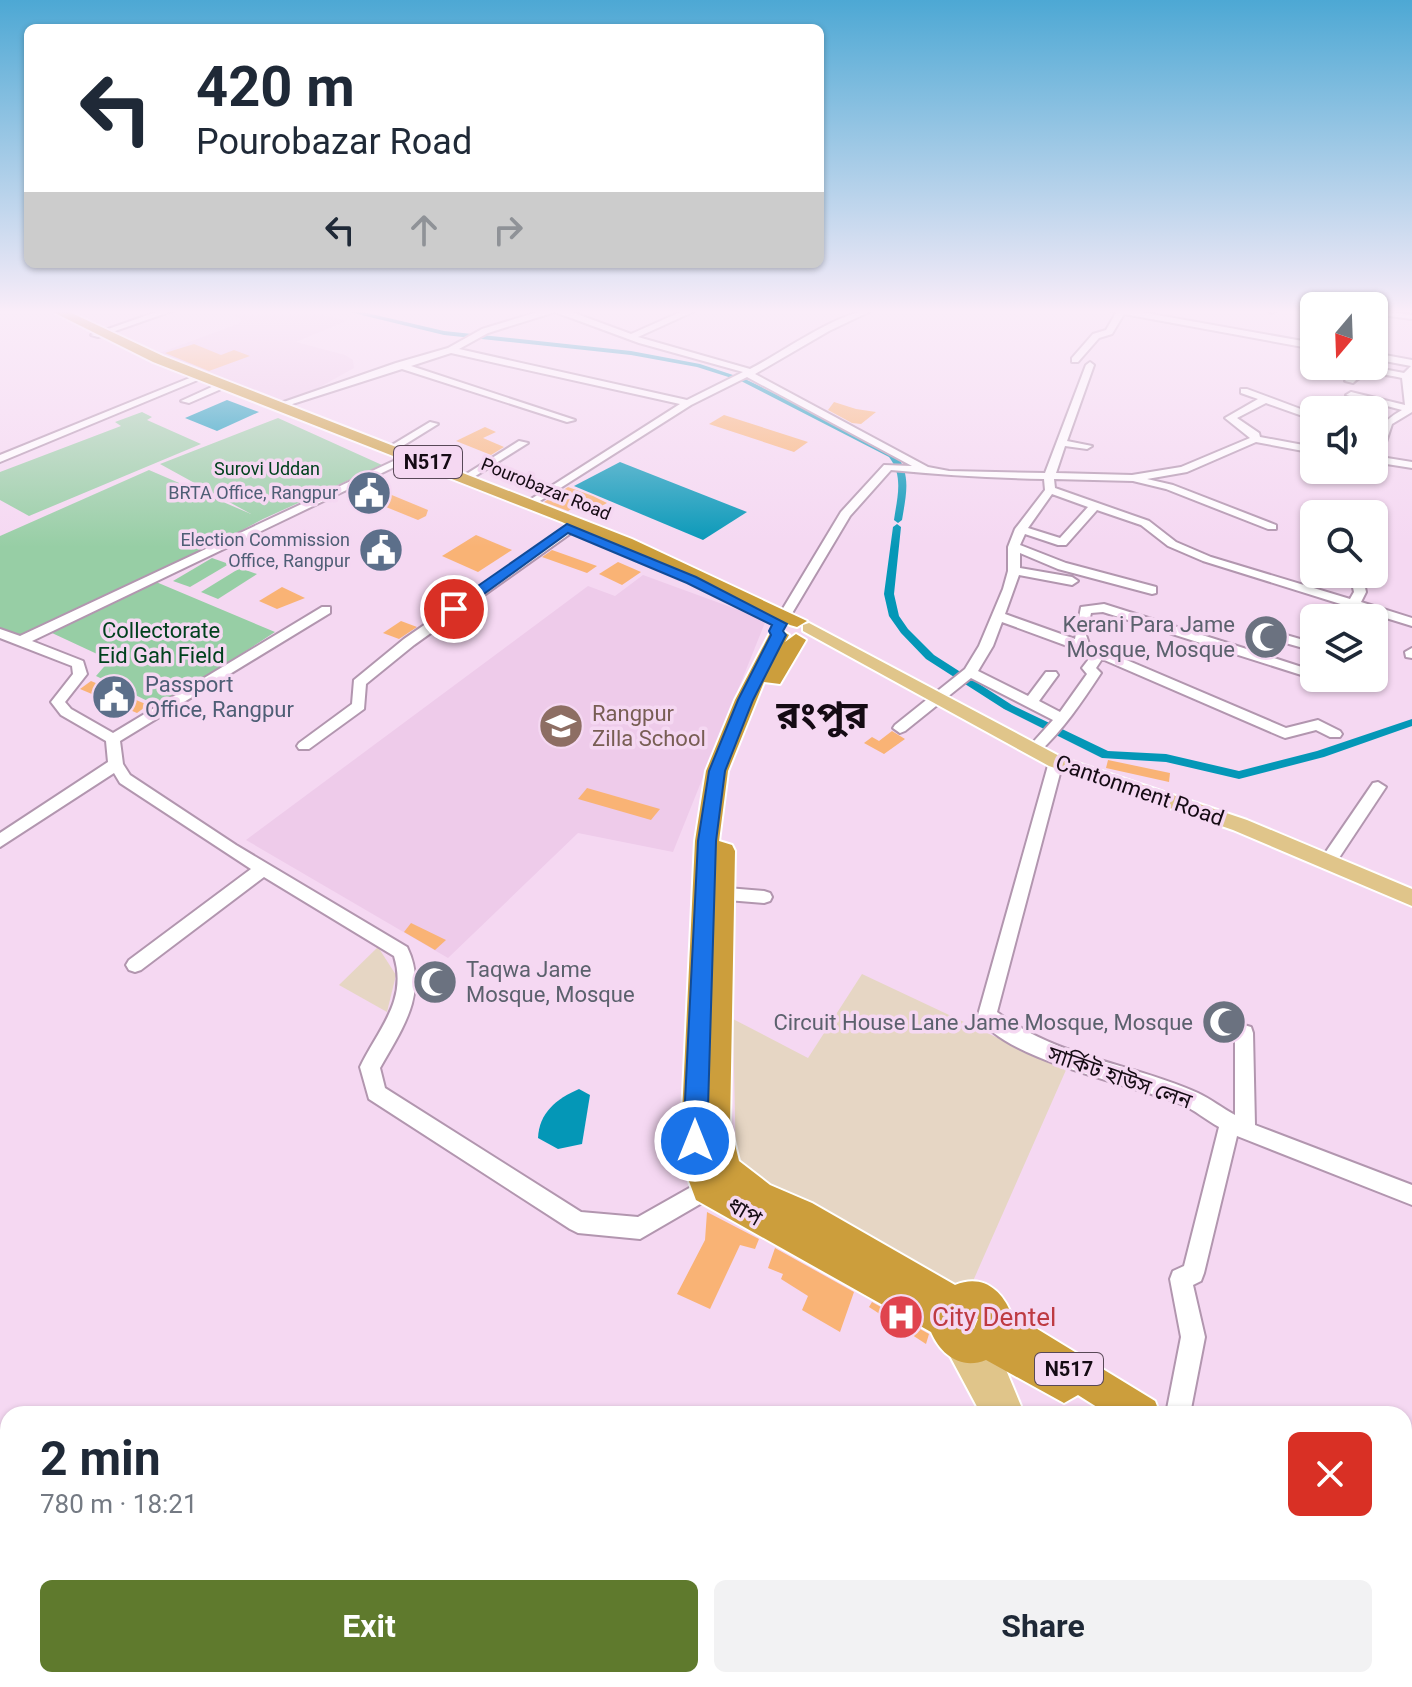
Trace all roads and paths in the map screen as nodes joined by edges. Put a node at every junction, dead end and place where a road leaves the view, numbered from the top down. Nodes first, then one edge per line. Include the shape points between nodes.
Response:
1 (173, 389) edge
2 (214, 389) edge
3 (218, 389) edge
4 (228, 389) edge
5 (328, 389) edge
6 (473, 389) edge
7 (624, 389) edge
8 (715, 389) edge
9 (768, 389) edge
10 (1082, 389) edge
11 (1410, 389) edge
12 (1244, 391) dead end
13 (1266, 399) junction
14 (186, 401) dead end
15 (688, 403) junction
16 (1388, 404) edge
17 (280, 405) junction
18 (1410, 409) edge
19 (1300, 412) edge
20 (570, 420) dead end
21 (1388, 422) edge
22 (433, 424) dead end
23 (1255, 439) junction
24 (523, 443) dead end
25 (1063, 443) junction
26 (1087, 446) dead end
27 (1300, 447) edge
28 (392, 448) junction
29 (0, 459) edge
30 (406, 459) junction
31 (1388, 461) edge
32 (1412, 465) edge
33 (927, 470) junction
34 (465, 478) junction
35 (1132, 478) junction
36 (1051, 482) junction
37 (532, 503) junction
38 (1095, 505) junction
39 (573, 525) junction
40 (1272, 527) dead end
41 (1021, 529) junction
42 (1014, 547) junction
43 (1014, 571) junction
44 (1072, 581) dead end
45 (1359, 588) edge
46 (1152, 590) dead end
47 (1354, 604) joint
48 (326, 610) dead end
49 (1388, 615) edge
50 (998, 616) junction
51 (1412, 622) edge
52 (793, 629) junction
53 (0, 633) edge
54 (19, 642) junction
55 (1300, 643) edge
56 (1083, 646) junction
57 (1100, 653) junction
58 (1261, 655) junction
59 (1300, 670) edge
60 (970, 672) junction
61 (1051, 675) dead end
62 (938, 700) junction
63 (1030, 703) junction
64 (1061, 718) junction
65 (900, 728) dead end
66 (1335, 734) dead end
67 (113, 739) junction
68 (304, 746) dead end
69 (1033, 750) junction
70 (1056, 762) junction
71 (116, 764) junction
72 (1378, 787) dead end
73 (0, 841) edge
74 (1327, 863) junction
75 (263, 869) junction
76 (714, 893) junction
77 (764, 897) dead end
78 (1412, 898) edge
79 (135, 965) dead end
80 (1244, 1033) dead end
81 (1237, 1126) junction
82 (707, 1189) junction
83 (1412, 1195) edge
84 (970, 1329) junction
85 (995, 1406) edge
86 (1006, 1406) edge
87 (1100, 1406) edge
88 (1126, 1406) edge
89 (1180, 1406) edge

1 - 29 street
2 - 14 street
3 - 30 highway, Pourobazar Road / N517
4 - 17 highway, Pourobazar Road / N517
5 - 17 street
6 - 20 street
7 - 15 street
8 - 15 street
9 - 33 street
10 - 25 street
11 - 18 street
12 - 13 street
13 - 19 street
13 - 23 street via 1230,418
15 - 37 street
16 - 18 street
17 - 28 highway, Pourobazar Road / N517
18 - 21 street
22 - 28 street
23 - 27 street
23 - 35 street via 1183,470
24 - 34 street
25 - 26 street
25 - 36 street
28 - 34 highway, Pourobazar Road / N517
30 - 39 highway, Pourobazar Road / N517
30 - 54 street
31 - 32 street
33 - 36 street
33 - 52 street via 888,467 845,514
34 - 37 highway, Pourobazar Road / N517
35 - 36 street
35 - 40 street
36 - 38 street
36 - 41 street
37 - 39 highway, Pourobazar Road / N517
38 - 41 street via 1062,543
38 - 47 street via 1145,523 1172,544 1207,559
39 - 52 highway, Pourobazar Road / N517
39 - 68 street via 359,683 359,706
41 - 42 street
42 - 43 street
42 - 46 street
43 - 44 street
43 - 50 street
45 - 47 street
48 - 67 street
49 - 51 street
50 - 56 street
50 - 60 street
52 - 62 main road, Cantonment Road via 834,640
52 - 76 highway, ধাপ / N517 via 745,700 717,771 707,841
53 - 54 street
54 - 67 street via 78,664 80,674 58,702
55 - 58 street via 1279,637
56 - 57 street
56 - 58 street via 1085,610 1093,607
57 - 64 street via 1089,668 1094,673
57 - 66 street via 1285,733 1318,725
58 - 59 street
60 - 62 street
60 - 63 street
61 - 63 street
62 - 65 street
62 - 69 main road, Cantonment Road
63 - 64 street
64 - 69 street
67 - 71 street
69 - 70 main road, Cantonment Road
70 - 74 main road, Cantonment Road via 1240,825
70 - 81 street, সার্কিট হাউস লেন via 987,1015 1030,1045 1192,1099
71 - 73 street
71 - 75 street via 125,779
72 - 74 street
74 - 78 main road, Cantonment Road
75 - 79 street
75 - 82 street via 401,952 411,973 407,1000 370,1067 376,1093 578,1222 640,1228
76 - 77 street
76 - 82 highway, ধাপ / N517 via 694,1124 695,1157
76 - 84 highway, ধাপ / N517 via 715,1124 725,1167 759,1196 801,1214
80 - 81 street
81 - 83 street, সার্কিট হাউস লেন
81 - 89 street via 1193,1273 1181,1279 1193,1337
82 - 84 highway, ধাপ / N517
84 - 85 main road
84 - 86 main road
84 - 87 highway, ধাপ / N517
84 - 88 highway, ধাপ / N517

